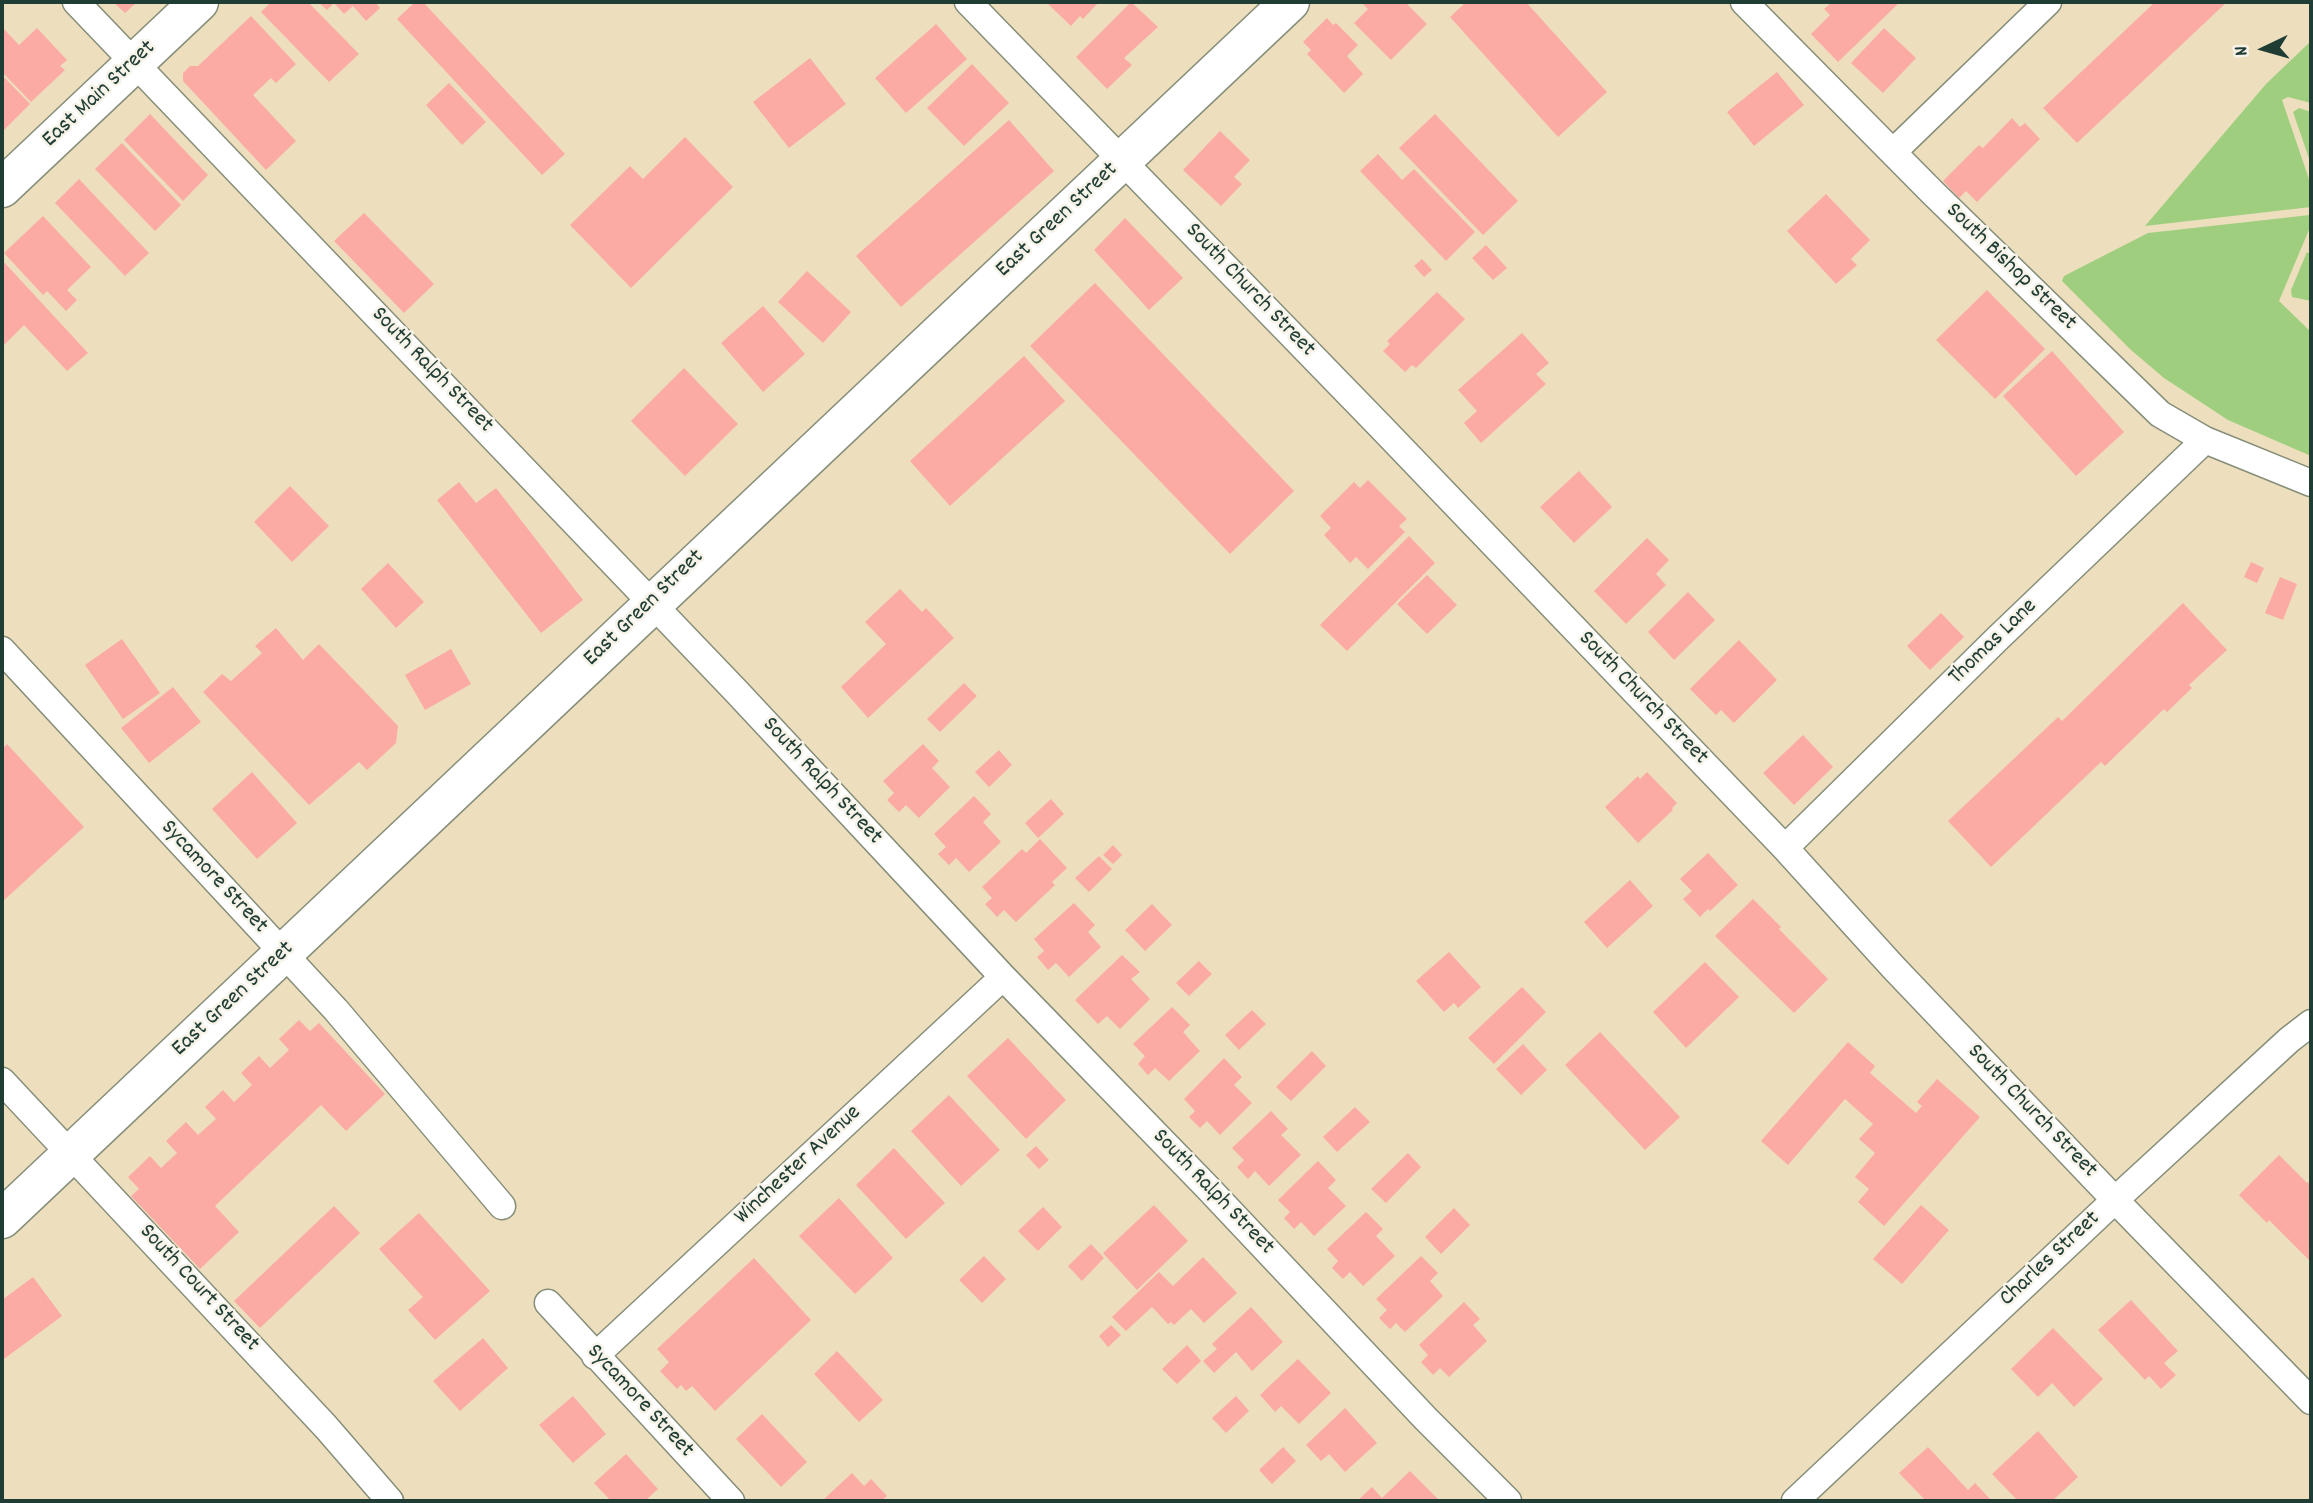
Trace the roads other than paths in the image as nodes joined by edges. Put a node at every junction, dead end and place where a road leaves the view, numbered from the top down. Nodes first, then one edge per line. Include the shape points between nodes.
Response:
1 (76, 2) edge
2 (199, 2) edge
3 (968, 2) edge
4 (1290, 2) edge
5 (1744, 2) edge
6 (2048, 2) edge
7 (135, 62) junction
8 (1893, 152) junction
9 (1121, 161) junction
10 (2, 188) edge
11 (2205, 440) junction
12 (2311, 483) edge
13 (651, 604) junction
14 (2, 650) edge
15 (1785, 848) junction
16 (285, 953) junction
17 (1003, 977) junction
18 (2311, 1023) edge
19 (2, 1081) edge
20 (71, 1153) junction
21 (2115, 1200) junction
22 (502, 1206) dead end
23 (2, 1219) edge
24 (548, 1303) dead end
25 (595, 1356) junction
26 (2311, 1401) edge
27 (390, 1501) edge
28 (731, 1501) edge
29 (1508, 1501) edge
30 (1795, 1501) edge

1 - 7 street, South Ralph Street
2 - 7 street, East Main Street
3 - 9 street, South Church Street
4 - 9 street, East Green Street
5 - 8 street, South Bishop Street
6 - 8 street
7 - 10 street, East Main Street
7 - 13 street, South Ralph Street
8 - 11 street, South Bishop Street via 2160,414
9 - 13 street, East Green Street
9 - 15 street, South Church Street
11 - 12 street, South Bishop Street
11 - 15 street, Thomas Lane
13 - 16 street, East Green Street
13 - 17 street, South Ralph Street
14 - 16 street, Sycamore Street
15 - 21 street, South Church Street
16 - 20 street, East Green Street
16 - 22 street, Sycamore Street
17 - 25 street, Winchester Avenue
17 - 29 street, South Ralph Street
18 - 21 street, Charles Street
19 - 20 street, South Court Street
20 - 23 street, East Green Street
20 - 27 street, South Court Street
21 - 26 street, South Church Street
21 - 30 street, Charles Street
24 - 25 street, Sycamore Street
25 - 28 street, Sycamore Street

